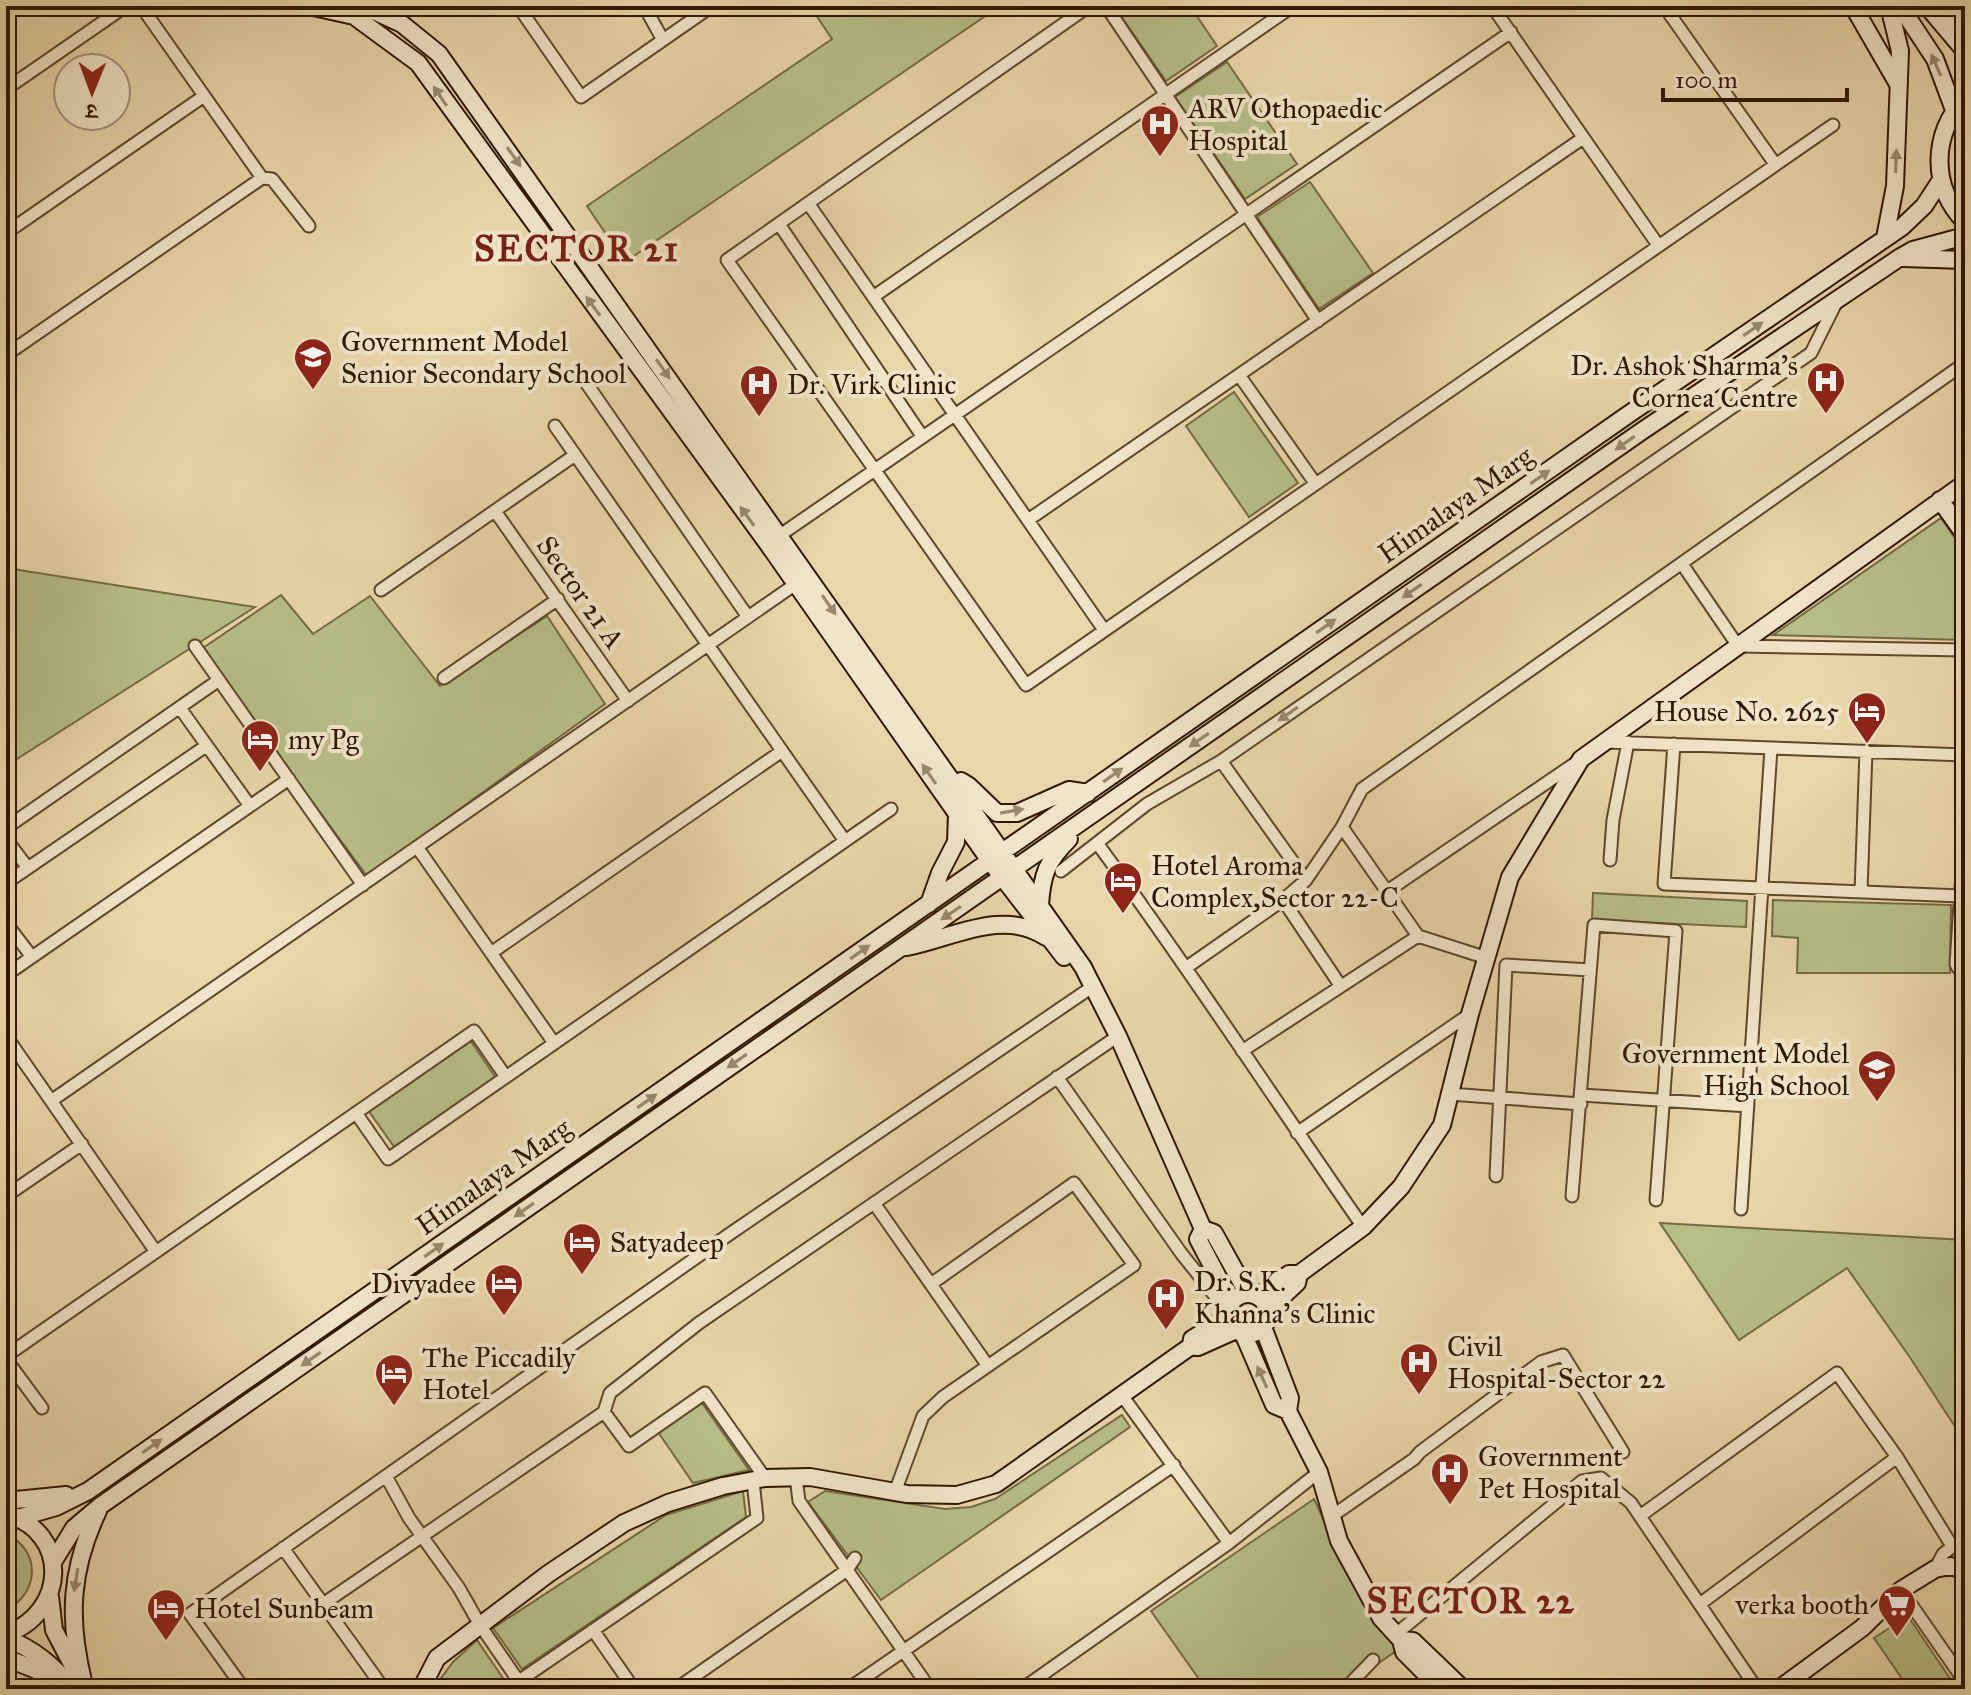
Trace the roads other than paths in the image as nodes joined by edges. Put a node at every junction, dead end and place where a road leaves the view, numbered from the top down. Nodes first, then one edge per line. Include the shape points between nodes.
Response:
1 (126, 6) edge
2 (141, 6) edge
3 (309, 6) edge
4 (518, 6) edge
5 (644, 6) edge
6 (712, 6) edge
7 (1089, 6) edge
8 (1106, 6) edge
9 (1293, 6) edge
10 (1492, 6) edge
11 (1664, 6) edge
12 (1853, 6) edge
13 (1889, 6) edge
14 (1900, 6) edge
15 (1928, 8) edge
16 (363, 9) edge
17 (1965, 25) edge
18 (1511, 32) junction
19 (663, 40) junction
20 (1965, 51) edge
21 (1899, 86) junction
22 (6, 89) edge
23 (1166, 95) junction
24 (204, 96) junction
25 (1959, 104) edge
26 (1833, 125) dead end
27 (1583, 138) junction
28 (1775, 164) junction
29 (262, 178) junction
30 (1941, 180) junction
31 (808, 203) junction
32 (1246, 214) junction
33 (1965, 222) edge
34 (779, 224) junction
35 (309, 226) dead end
36 (6, 233) edge
37 (1965, 236) edge
38 (1885, 238) junction
39 (1658, 245) junction
40 (1899, 258) junction
41 (1965, 260) edge
42 (873, 297) junction
43 (1837, 301) junction
44 (1318, 321) junction
45 (6, 355) edge
46 (1965, 363) edge
47 (1239, 375) junction
48 (587, 384) dead end
49 (954, 414) junction
50 (555, 426) dead end
51 (922, 436) junction
52 (575, 455) junction
53 (875, 469) junction
54 (1315, 483) junction
55 (1965, 483) edge
56 (1940, 500) junction
57 (495, 511) junction
58 (1028, 520) junction
59 (1965, 535) edge
60 (774, 540) junction
61 (1682, 564) junction
62 (802, 580) junction
63 (381, 590) dead end
64 (558, 599) junction
65 (748, 617) junction
66 (1104, 630) junction
67 (708, 645) junction
68 (195, 646) dead end
69 (1738, 646) junction
70 (1965, 650) edge
71 (444, 678) dead end
72 (219, 680) junction
73 (628, 701) junction
74 (180, 708) junction
75 (1605, 742) junction
76 (1628, 742) junction
77 (1674, 744) junction
78 (206, 746) junction
79 (1771, 748) junction
80 (782, 751) junction
81 (1866, 751) junction
82 (1965, 755) edge
83 (1581, 759) junction
84 (1221, 761) junction
85 (949, 775) junction
86 (289, 779) junction
87 (1127, 790) junction
88 (1088, 793) junction
89 (250, 806) junction
90 (891, 809) dead end
91 (1140, 809) junction
92 (957, 814) junction
93 (1087, 817) junction
94 (1342, 827) junction
95 (1965, 827) edge
96 (6, 828) edge
97 (6, 839) edge
98 (845, 841) junction
99 (1097, 843) junction
100 (417, 847) junction
101 (997, 856) junction
102 (1610, 860) dead end
103 (28, 868) junction
104 (1061, 871) dead end
105 (1008, 873) junction
106 (1306, 880) junction
107 (6, 883) edge
108 (363, 885) junction
109 (1762, 888) junction
110 (1386, 892) junction
111 (1861, 892) junction
112 (1961, 896) junction
113 (1283, 900) junction
114 (929, 904) junction
115 (1040, 905) junction
116 (6, 923) edge
117 (1418, 936) junction
118 (1053, 943) junction
119 (897, 949) junction
120 (491, 953) junction
121 (32, 957) junction
122 (1487, 958) junction
123 (1187, 967) junction
124 (1590, 970) junction
125 (1965, 970) edge
126 (6, 975) edge
127 (1340, 985) junction
128 (1092, 987) junction
129 (1470, 1014) junction
130 (6, 1036) edge
131 (1118, 1036) junction
132 (554, 1043) junction
133 (1242, 1051) junction
134 (506, 1077) junction
135 (1057, 1077) junction
136 (1450, 1094) junction
137 (1501, 1098) junction
138 (1581, 1099) junction
139 (51, 1101) junction
140 (1663, 1101) junction
141 (1748, 1106) junction
142 (356, 1113) junction
143 (1297, 1133) junction
144 (82, 1144) junction
145 (1496, 1176) dead end
146 (6, 1196) edge
147 (1572, 1196) dead end
148 (1656, 1200) dead end
149 (874, 1203) junction
150 (1741, 1209) dead end
151 (1363, 1227) junction
152 (1203, 1229) junction
153 (156, 1252) junction
154 (931, 1284) junction
155 (1258, 1300) junction
156 (1233, 1319) junction
157 (1263, 1327) junction
158 (6, 1358) edge
159 (988, 1366) junction
160 (1121, 1394) junction
161 (42, 1408) dead end
162 (1288, 1411) junction
163 (604, 1412) junction
164 (1623, 1452) dead end
165 (1897, 1457) junction
166 (1174, 1465) junction
167 (1319, 1472) junction
168 (386, 1476) junction
169 (796, 1477) junction
170 (759, 1480) junction
171 (88, 1491) junction
172 (895, 1492) junction
173 (6, 1498) edge
174 (100, 1506) junction
175 (12, 1516) edge
176 (1332, 1516) junction
177 (1640, 1516) junction
178 (422, 1537) junction
179 (1965, 1537) edge
180 (1229, 1543) junction
181 (1952, 1546) junction
182 (283, 1548) junction
183 (855, 1558) dead end
184 (53, 1562) junction
185 (1935, 1569) junction
186 (847, 1570) junction
187 (1965, 1570) edge
188 (1901, 1590) junction
189 (50, 1597) junction
190 (323, 1604) junction
191 (1700, 1604) junction
192 (480, 1625) junction
193 (593, 1630) junction
194 (6, 1636) edge
195 (1399, 1637) junction
196 (903, 1651) junction
197 (6, 1658) edge
198 (1373, 1660) dead end
199 (1965, 1682) edge
200 (521, 1685) edge
201 (79, 1687) edge
202 (244, 1689) edge
203 (384, 1689) edge
204 (421, 1689) edge
205 (634, 1689) edge
206 (676, 1689) edge
207 (848, 1689) edge
208 (930, 1689) edge
209 (1022, 1689) edge
210 (1345, 1689) edge
211 (1441, 1689) edge
212 (1463, 1689) edge
213 (1757, 1689) edge
214 (1779, 1689) edge

1 - 22 street
2 - 24 street
3 - 16 main road
4 - 19 street via 581,97
5 - 19 street
6 - 19 street
7 - 31 street
8 - 23 street
9 - 23 street
10 - 18 street
11 - 28 street
12 - 21 main road
13 - 21 main road via 1900,51
25 -> 14 main road
15 - 17 main road
15 - 20 main road
60 -> 16 main road via 418,63
16 -> 60 main road via 402,24 439,54
18 - 27 street
18 - 32 street
38 -> 21 main road via 1895,186
23 - 32 street
23 - 42 street
24 - 29 street
24 - 36 street
25 - 30 main road via 1943,132
26 - 28 street
27 - 39 street
27 - 44 street
28 - 39 street
29 - 35 street via 272,179
29 - 45 street
30 - 33 main road
30 - 38 main road, Himalaya Marg via 1924,206
31 - 34 street
31 - 42 street
32 - 44 street
32 - 49 street
34 - 51 street
34 - 53 street via 727,260
37 - 40 main road, Himalaya Marg
88 -> 38 main road, Himalaya Marg
39 - 54 street
40 - 41 main road
40 - 43 main road, Himalaya Marg
42 - 49 street
43 -> 84 street via 1811,353
43 -> 87 main road, Himalaya Marg
44 - 47 street
46 - 61 street
47 - 54 street
47 - 58 street
48 - 65 street
49 - 51 street
49 - 58 street
50 - 52 street
51 - 53 street
52 - 57 street
52 - 67 street
53 - 60 street
53 - 66 street via 1026,685
54 - 66 street
55 - 56 main road
56 - 59 main road
56 - 69 main road
57 - 63 street
57 - 64 street, Sector 21 A
58 - 66 street
60 - 62 main road
61 - 69 street
61 - 94 street via 1362,789
62 - 65 street
62 -> 85 main road
92 -> 62 main road
64 - 71 street
64 - 73 street, Sector 21 A
65 - 67 street
67 - 73 street
67 - 80 street
68 - 72 street
69 - 70 street
69 - 75 main road
72 - 74 street
72 - 86 street
73 - 100 street
74 - 78 street
74 - 96 street
75 - 76 street
75 - 83 main road
76 - 77 street
76 - 102 street
77 - 79 street
77 - 109 street via 1664,884
78 - 89 street
78 - 103 street
79 - 81 street
79 - 109 street
80 - 98 street
80 - 120 street
81 - 82 street
81 - 111 street
83 - 110 street
83 - 122 main road via 1510,877
84 - 91 street
84 - 106 street
85 -> 88 main road via 997,813 1017,813 1069,790
85 - 101 main road
86 - 89 street
86 - 108 street
87 - 91 street
87 - 93 main road, Himalaya Marg
88 - 101 main road, Himalaya Marg
89 - 121 street
90 - 98 street
91 - 99 street
92 - 101 main road
92 - 114 main road via 956,842
93 - 105 main road, Himalaya Marg
93 - 115 main road via 1048,863
94 - 106 street
94 - 110 street
95 - 112 street
97 - 103 street
98 - 132 street
99 - 104 street
99 - 123 street
100 - 108 street
100 - 120 street
101 - 105 main road
101 - 114 main road, Himalaya Marg
103 - 107 street
105 - 115 main road
105 - 118 main road
105 -> 119 main road, Himalaya Marg
106 - 113 street
108 - 139 street
109 - 111 street
109 - 141 street
110 - 117 street
111 - 112 street
112 - 125 street via 1956,964
113 - 123 street
113 - 127 street
171 -> 114 main road, Himalaya Marg
115 - 128 main road
116 - 121 street
117 - 122 street
117 - 127 street
118 - 119 main road via 1030,928 996,925
118 - 128 main road
119 -> 174 main road, Himalaya Marg
120 - 132 street
121 - 126 street
122 - 129 main road
123 - 133 street
124 - 137 street via 1506,965
124 - 138 street
124 - 140 street via 1594,925 1676,931
127 - 133 street
128 - 131 main road
128 - 168 street
129 - 136 main road
129 - 143 street
130 - 139 street
131 - 135 street
131 - 152 main road
132 - 134 street
133 - 143 street
134 - 142 street via 388,1159
134 - 142 street via 474,1031
135 - 149 street
135 - 156 street
136 - 137 street
136 - 151 main road via 1442,1125 1401,1187
137 - 138 street
137 - 145 street
138 - 140 street
138 - 147 street
139 - 144 street
140 - 141 street
140 - 148 street
141 - 150 street
142 - 153 street
143 - 151 street
144 - 146 street
144 - 153 street
149 - 154 street
149 - 163 street via 699,1323 610,1393
151 - 155 main road
152 - 155 main road via 1214,1233
152 - 156 main road via 1198,1239
153 - 158 street
154 - 159 street
154 - 159 street via 1074,1183 1134,1265
155 - 156 main road via 1235,1297
155 - 157 main road
156 - 157 main road via 1254,1333
156 - 160 main road via 1192,1339 1191,1346
162 -> 156 main road via 1274,1405
157 - 162 main road via 1290,1398
158 - 161 street
159 - 172 street via 923,1416
160 - 166 street
160 - 172 main road via 996,1484 957,1495
162 - 167 main road
163 - 170 street via 629,1446 705,1393
163 - 178 street
164 - 176 street via 1563,1355 1541,1362
165 - 177 street via 1837,1373
165 - 181 street
165 - 191 street
166 - 180 street
166 - 196 street
167 - 176 main road
167 - 180 street
168 - 178 street
168 - 182 street
169 - 170 main road
169 - 172 main road
169 - 186 street via 799,1501
170 - 192 main road via 668,1503 624,1523
170 - 193 street via 757,1518
171 - 173 main road
171 - 175 main road, Himalaya Marg via 56,1507
174 - 184 main road, Himalaya Marg via 74,1528
174 -> 201 main road via 84,1540 74,1591
175 - 184 main road via 33,1527
176 - 195 main road via 1339,1541 1381,1618
177 - 191 street
177 - 195 street via 1601,1478 1582,1481
178 - 190 street
178 - 192 street
179 - 181 street
180 - 209 street
181 - 185 street
182 - 190 street
182 - 202 street via 190,1614
183 - 186 street
184 - 189 main road
185 - 187 main road
185 - 188 main road
186 - 196 street
186 - 206 street
188 - 199 street
188 - 214 main road via 1862,1628
189 - 194 main road via 36,1618
189 - 201 main road via 54,1630
190 - 203 street
191 - 213 street
192 - 200 street
192 - 204 main road via 437,1658
193 - 200 street
193 - 205 street
194 - 201 main road
195 - 211 main road via 1404,1652
195 - 212 main road via 1413,1641
196 - 207 street
196 - 208 street
197 - 201 main road
198 - 210 street

